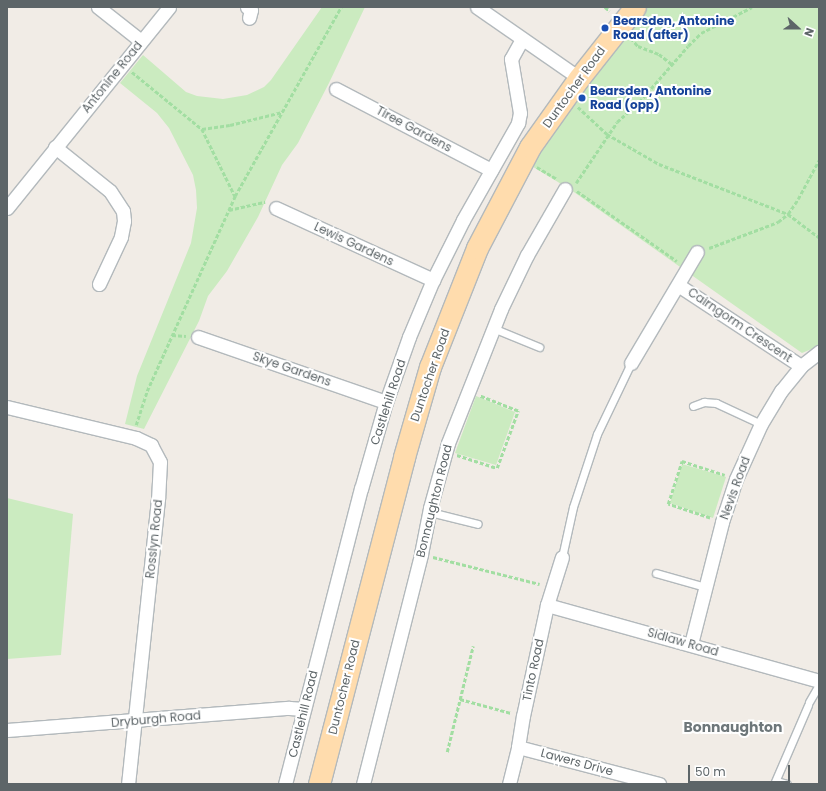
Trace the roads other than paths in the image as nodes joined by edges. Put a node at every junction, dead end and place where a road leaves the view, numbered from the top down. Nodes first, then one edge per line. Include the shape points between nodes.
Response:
1 (98, 7) edge
2 (169, 7) edge
3 (477, 7) edge
4 (635, 7) edge
5 (522, 39) junction
6 (141, 41) junction
7 (579, 78) junction
8 (336, 89) dead end
9 (55, 147) junction
10 (491, 170) junction
11 (563, 185) road end
12 (7, 208) edge
13 (276, 208) road end
14 (697, 252) road end
15 (433, 280) junction
16 (99, 284) dead end
17 (678, 285) junction
18 (493, 328) junction
19 (198, 337) dead end
20 (539, 347) dead end
21 (819, 352) edge
22 (631, 363) joint
23 (801, 366) junction
24 (386, 402) junction
25 (693, 406) dead end
26 (7, 407) edge
27 (761, 424) junction
28 (430, 512) junction
29 (478, 524) dead end
30 (562, 557) joint
31 (656, 573) dead end
32 (706, 588) junction
33 (547, 605) junction
34 (691, 644) junction
35 (819, 681) edge
36 (819, 686) edge
37 (304, 709) junction
38 (134, 721) junction
39 (7, 730) edge
40 (518, 747) junction
41 (775, 782) edge
42 (128, 784) edge
43 (285, 784) edge
44 (320, 784) edge
45 (363, 784) edge
46 (509, 784) edge
47 (659, 784) edge
48 (787, 784) edge

1 - 6 street
2 - 6 street, Antonine Road
3 - 5 street
4 - 7 main road, Duntocher Road
5 - 7 street
5 - 10 street, Castlehill Road via 511,59 520,113 518,123
6 - 9 street, Antonine Road
7 - 44 main road, Duntocher Road via 523,158 477,248 430,367 404,457
8 - 10 street, Tiree Gardens
9 - 12 street, Antonine Road
9 - 16 street via 110,191 123,211 124,221 120,237
10 - 15 street, Castlehill Road
11 - 18 street, Bonnaughton Road via 526,255
13 - 15 street, Lewis Gardens
14 - 17 street, Cairngorm Crescent
15 - 24 street, Castlehill Road
17 - 22 street, Cairngorm Crescent
17 - 23 street, Cairngorm Crescent
18 - 20 lane
18 - 28 street, Bonnaughton Road via 448,443
19 - 24 street, Skye Gardens
21 - 23 street, Nevis Road
22 - 30 lane via 597,434 573,507
23 - 27 street, Nevis Road via 781,391
24 - 37 street, Castlehill Road
25 - 27 lane via 704,402 716,403
26 - 38 street, Rosslyn Road via 132,437 151,445 160,462
27 - 32 street, Nevis Road via 736,479
28 - 29 lane
28 - 45 street, Bonnaughton Road
30 - 33 street, Tinto Road
31 - 32 lane
32 - 34 street, Nevis Road
33 - 34 street, Sidlaw Road
33 - 40 street, Tinto Road
34 - 35 street, Sidlaw Road
36 - 41 lane
37 - 38 street, Dryburgh Road via 289,708
37 - 43 street, Castlehill Road
38 - 39 street, Dryburgh Road
38 - 42 street, Rosslyn Road
40 - 46 street, Tinto Road
40 - 47 street, Lawers Drive
41 - 48 lane

